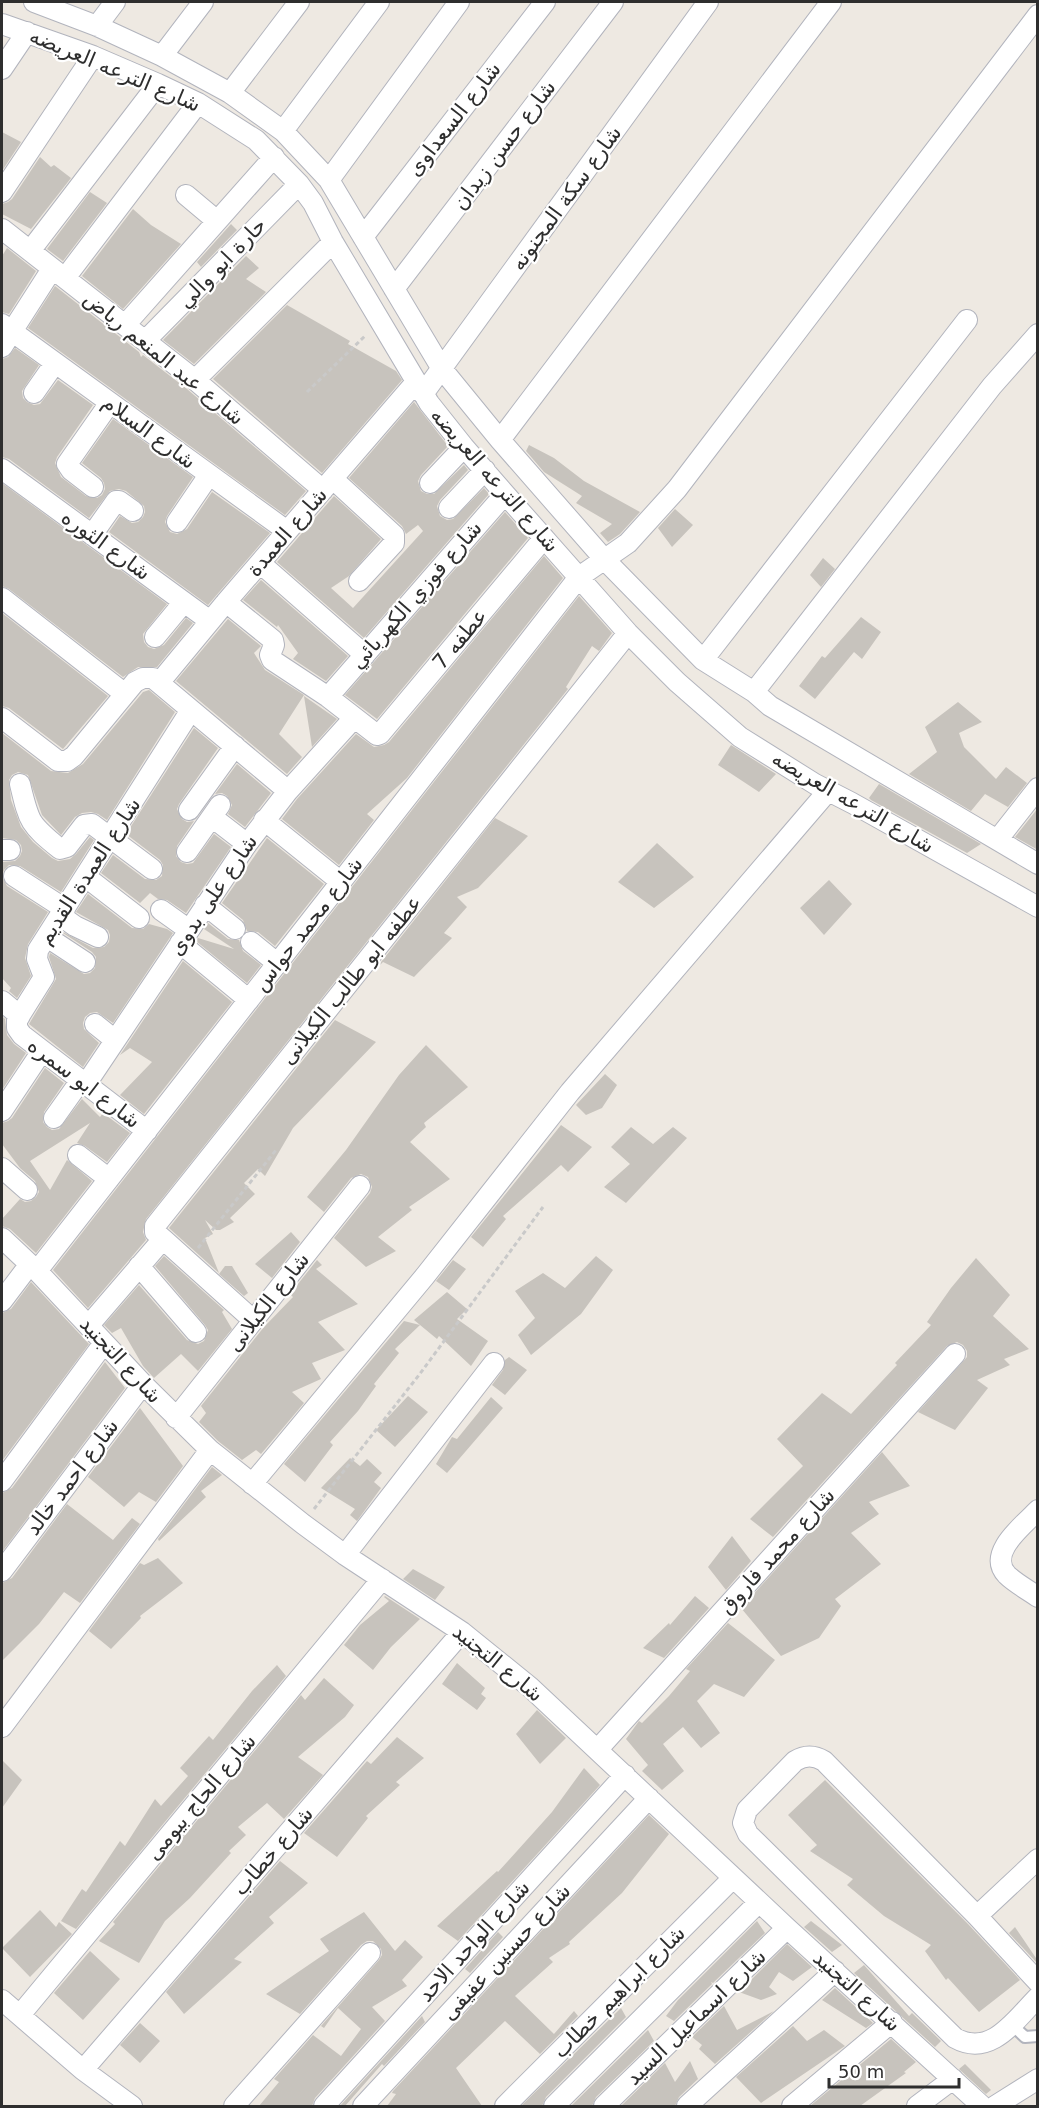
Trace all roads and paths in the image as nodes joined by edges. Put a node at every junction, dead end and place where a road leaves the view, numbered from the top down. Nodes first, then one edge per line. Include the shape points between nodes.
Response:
1 (34, 2) edge
2 (115, 2) edge
3 (203, 2) edge
4 (299, 2) edge
5 (379, 2) edge
6 (459, 2) edge
7 (545, 2) edge
8 (613, 2) edge
9 (708, 2) edge
10 (831, 2) edge
11 (1038, 15) edge
12 (2, 24) edge
13 (97, 26) junction
14 (27, 32) junction
15 (93, 56) junction
16 (162, 56) junction
17 (2, 69) edge
18 (159, 84) junction
19 (230, 93) junction
20 (198, 103) junction
21 (277, 126) junction
22 (256, 140) junction
23 (274, 157) junction
24 (329, 180) junction
25 (299, 184) junction
26 (2, 192) edge
27 (186, 195) dead end
28 (217, 221) junction
29 (3, 234) edge
30 (363, 237) junction
31 (333, 242) junction
32 (30, 251) junction
33 (58, 274) junction
34 (394, 289) junction
35 (967, 320) dead end
36 (380, 321) junction
37 (125, 325) junction
38 (5, 334) edge
39 (1038, 334) edge
40 (146, 341) junction
41 (55, 363) junction
42 (442, 369) junction
43 (195, 380) junction
44 (420, 388) junction
45 (307, 392) dead end
46 (34, 393) dead end
47 (109, 404) junction
48 (500, 440) junction
49 (464, 447) junction
50 (2, 469) edge
51 (485, 470) junction
52 (209, 476) junction
53 (430, 483) dead end
54 (328, 485) junction
55 (93, 487) dead end
56 (505, 494) junction
57 (449, 508) dead end
58 (134, 511) dead end
59 (177, 522) dead end
60 (287, 531) junction
61 (92, 535) junction
62 (544, 538) junction
63 (605, 560) junction
64 (260, 563) junction
65 (579, 577) junction
66 (359, 581) dead end
67 (2, 598) edge
68 (183, 602) junction
69 (226, 602) junction
70 (210, 621) junction
71 (628, 633) junction
72 (155, 637) dead end
73 (365, 655) junction
74 (703, 660) junction
75 (159, 683) junction
76 (754, 692) junction
77 (125, 694) junction
78 (328, 697) junction
79 (191, 710) junction
80 (2, 718) edge
81 (354, 718) junction
82 (235, 746) junction
83 (20, 784) dead end
84 (1038, 788) edge
85 (288, 791) junction
86 (828, 791) junction
87 (189, 810) dead end
88 (264, 820) junction
89 (110, 838) junction
90 (998, 839) junction
91 (247, 844) junction
92 (187, 852) dead end
93 (1038, 864) edge
94 (152, 869) dead end
95 (14, 876) dead end
96 (86, 877) junction
97 (341, 882) junction
98 (205, 905) junction
99 (1038, 907) edge
100 (161, 910) dead end
101 (63, 912) junction
102 (139, 918) dead end
103 (235, 929) dead end
104 (184, 936) junction
105 (47, 937) junction
106 (98, 937) dead end
107 (251, 942) dead end
108 (85, 962) dead end
109 (278, 964) junction
110 (249, 999) junction
111 (2, 1001) edge
112 (95, 1024) dead end
113 (21, 1025) junction
114 (115, 1040) junction
115 (42, 1051) junction
116 (83, 1082) junction
117 (2, 1111) edge
118 (54, 1118) dead end
119 (147, 1131) junction
120 (276, 1150) dead end
121 (78, 1155) dead end
122 (2, 1168) edge
123 (109, 1179) junction
124 (360, 1186) dead end
125 (27, 1190) dead end
126 (543, 1207) dead end
127 (2, 1238) edge
128 (163, 1239) junction
129 (188, 1262) junction
130 (139, 1266) junction
131 (33, 1268) junction
132 (2, 1301) edge
133 (254, 1320) junction
134 (88, 1325) junction
135 (196, 1332) dead end
136 (104, 1342) junction
137 (956, 1354) dead end
138 (494, 1363) dead end
139 (142, 1384) junction
140 (176, 1418) junction
141 (210, 1450) junction
142 (2, 1481) edge
143 (252, 1484) junction
144 (1038, 1510) edge
145 (303, 1524) junction
146 (345, 1555) junction
147 (2, 1570) edge
148 (382, 1579) junction
149 (1038, 1597) edge
150 (462, 1632) junction
151 (2, 1727) edge
152 (598, 1749) junction
153 (625, 1774) junction
154 (649, 1798) junction
155 (1038, 1859) edge
156 (734, 1878) junction
157 (759, 1902) junction
158 (977, 1916) junction
159 (787, 1928) junction
160 (370, 1953) dead end
161 (835, 1971) junction
162 (1038, 1982) edge
163 (1038, 1997) edge
164 (2, 2000) edge
165 (20, 2015) junction
166 (891, 2022) junction
167 (1011, 2024) junction
168 (1038, 2036) edge
169 (83, 2070) junction
170 (953, 2079) junction
171 (1038, 2079) edge
172 (132, 2106) edge
173 (234, 2106) edge
174 (324, 2106) edge
175 (363, 2106) edge
176 (506, 2106) edge
177 (554, 2106) edge
178 (604, 2106) edge
179 (687, 2106) edge
180 (792, 2106) edge
181 (917, 2106) edge
182 (982, 2106) edge
183 (995, 2106) edge

1 - 13 street, شارع الترعه العريضه
2 - 13 street
3 - 16 street
4 - 19 street
5 - 21 street
6 - 24 street
7 - 30 street, شارع السعداوى
8 - 34 street, شارع حسن زيدان
9 - 42 street, شارع سكة المجنونه
10 - 48 street
11 - 63 street, شارع محمد حواس via 677,489 628,543
12 - 14 street, شارع الترعه العريضه
13 - 16 street, شارع الترعه العريضه
14 - 15 street, شارع الترعه العريضه
14 - 17 street
15 - 18 street, شارع الترعه العريضه
15 - 26 street
16 - 19 street, شارع الترعه العريضه
18 - 20 street, شارع الترعه العريضه
18 - 32 street
19 - 21 street, شارع الترعه العريضه
20 - 22 street, شارع الترعه العريضه
20 - 33 street
21 - 22 street
21 - 24 street, شارع الترعه العريضه
22 - 23 street, شارع الترعه العريضه
23 - 25 street, شارع الترعه العريضه
23 - 28 street
24 - 30 street, شارع الترعه العريضه
25 - 31 street, شارع الترعه العريضه
25 - 40 street, حارة ابو والي
27 - 28 street
28 - 37 street
29 - 32 street, شارع عبد المنعم رياض
30 - 34 street, شارع الترعه العريضه
31 - 36 street, شارع الترعه العريضه
31 - 43 street
32 - 33 street, شارع عبد المنعم رياض
33 - 37 street, شارع عبد المنعم رياض
33 - 38 street
34 - 42 street, شارع الترعه العريضه
35 - 74 street
36 - 44 street, شارع الترعه العريضه
36 - 45 path
37 - 40 street, شارع عبد المنعم رياض
38 - 41 street, شارع السلام
39 - 76 street via 992,386
40 - 43 street, شارع عبد المنعم رياض
41 - 46 street
41 - 47 street, شارع السلام
42 - 44 street, شارع سكة المجنونه
42 - 48 street, شارع الترعه العريضه
43 - 54 street, شارع عبد المنعم رياض
44 - 49 street, شارع الترعه العريضه
44 - 54 street, شارع العمدة
47 - 52 street, شارع السلام
47 - 55 street via 67,464
48 - 63 street, شارع الترعه العريضه
49 - 51 street, شارع الترعه العريضه
49 - 53 street
50 - 61 street, شارع الثوره
51 - 56 street, شارع الترعه العريضه
51 - 57 street
52 - 59 street
52 - 60 street, شارع السلام
54 - 60 street, شارع العمدة
54 - 66 street, شارع عبد المنعم رياض via 394,535 394,543
56 - 62 street, شارع الترعه العريضه
56 - 73 street, شارع فوزي الكهربائي
58 - 61 street via 116,501
60 - 64 street, شارع العمدة
61 - 68 street, شارع الثوره
62 - 65 street, شارع الترعه العريضه
62 - 81 street, عطفه 7 via 380,734 373,734
63 - 65 street, شارع محمد حواس
63 - 74 street, شارع الترعه العريضه
64 - 69 street, شارع العمدة
64 - 73 street
65 - 71 street, شارع الترعه العريضه
65 - 97 street, شارع محمد حواس
67 - 77 street
68 - 70 street, شارع الثوره
68 - 72 street
69 - 70 street, شارع العمدة
69 - 78 street via 273,640 272,660
70 - 75 street, شارع العمدة
71 - 86 street, شارع الترعه العريضه via 727,727
71 - 128 street, عطفه ابو طالب الكيلانى via 155,1226 155,1232
73 - 78 street, شارع فوزي الكهربائي
74 - 76 street, شارع الترعه العريضه
75 - 77 street via 148,677 139,679
75 - 79 street
76 - 90 street, شارع الترعه العريضه via 770,706
77 - 80 street via 71,759 63,762
78 - 81 street
79 - 82 street
79 - 89 street, شارع العمدة القديم
81 - 85 street, شارع على بدوى
82 - 85 street
82 - 87 street
83 - 89 street via 32,824 60,849 67,848 87,824
84 - 90 street
85 - 88 street, شارع على بدوى
86 - 99 street, شارع الترعه العريضه
86 - 143 street via 570,1092 425,1276
88 - 91 street, شارع على بدوى
88 - 97 street
89 - 94 street
89 - 96 street, شارع العمدة القديم
90 - 93 street, شارع الترعه العريضه
91 - 92 street via 216,811
91 - 98 street, شارع على بدوى
95 - 101 street
96 - 101 street, شارع العمدة القديم
96 - 102 street
97 - 109 street, شارع محمد حواس
98 - 103 street
98 - 104 street, شارع على بدوى
100 - 104 street
101 - 105 street, شارع العمدة القديم
101 - 106 street via 75,926
104 - 110 street
104 - 114 street, شارع على بدوى
105 - 108 street
105 - 113 street, شارع العمدة القديم via 37,954 43,980
107 - 109 street
109 - 110 street, شارع محمد حواس
110 - 119 street, شارع محمد حواس
111 - 113 street, شارع ابو سمره
112 - 114 street
113 - 115 street, شارع ابو سمره
114 - 116 street, شارع على بدوى
115 - 116 street, شارع ابو سمره
115 - 117 street
116 - 118 street, شارع على بدوى
116 - 119 street, شارع ابو سمره
119 - 123 street, شارع محمد حواس
120 - 129 path
121 - 123 street
122 - 125 street
123 - 131 street, شارع محمد حواس
124 - 133 street, شارع الكيلانى
126 - 145 path
127 - 131 street, شارع التجنيد
128 - 129 street
128 - 130 street
129 - 133 street
130 - 134 street
130 - 135 street
131 - 132 street, شارع محمد حواس
131 - 134 street, شارع التجنيد
133 - 140 street, شارع الكيلانى
134 - 136 street, شارع التجنيد
136 - 139 street, شارع التجنيد
136 - 142 street
137 - 152 street, شارع محمد فاروق
138 - 146 street
139 - 140 street, شارع التجنيد
139 - 147 street, شارع احمد خالد
140 - 141 street, شارع التجنيد
141 - 143 street, شارع التجنيد
141 - 151 street
143 - 145 street, شارع التجنيد
144 - 149 street via 1003,1548 1000,1562 1007,1575
145 - 146 street, شارع التجنيد
146 - 148 street, شارع التجنيد
148 - 150 street, شارع التجنيد
148 - 165 street, شارع الحاج بيومى
150 - 152 street, شارع التجنيد
150 - 169 street, شارع خطاب
152 - 153 street, شارع التجنيد
153 - 154 street, شارع التجنيد
153 - 174 street, شارع الواحد الاحد
154 - 156 street, شارع التجنيد
154 - 175 street, شارع حسنين عفيفى
155 - 158 street
156 - 157 street, شارع التجنيد
156 - 176 street, شارع ابراهيم خطاب
157 - 159 street, شارع التجنيد
157 - 177 street
158 - 162 street
158 - 167 street via 818,1758 795,1761 747,1810 743,1824 748,1834 955,2038 963,2043 981,2044 995,2039
159 - 161 street, شارع التجنيد
159 - 178 street, شارع اسماعيل السيد
160 - 173 street
161 - 166 street, شارع التجنيد
161 - 179 street
163 - 167 street
164 - 165 street
165 - 169 street
166 - 170 street, شارع التجنيد
166 - 180 street
167 - 168 lane via 1025,2037
169 - 172 street
170 - 181 street
170 - 182 street, شارع التجنيد
171 - 183 street

